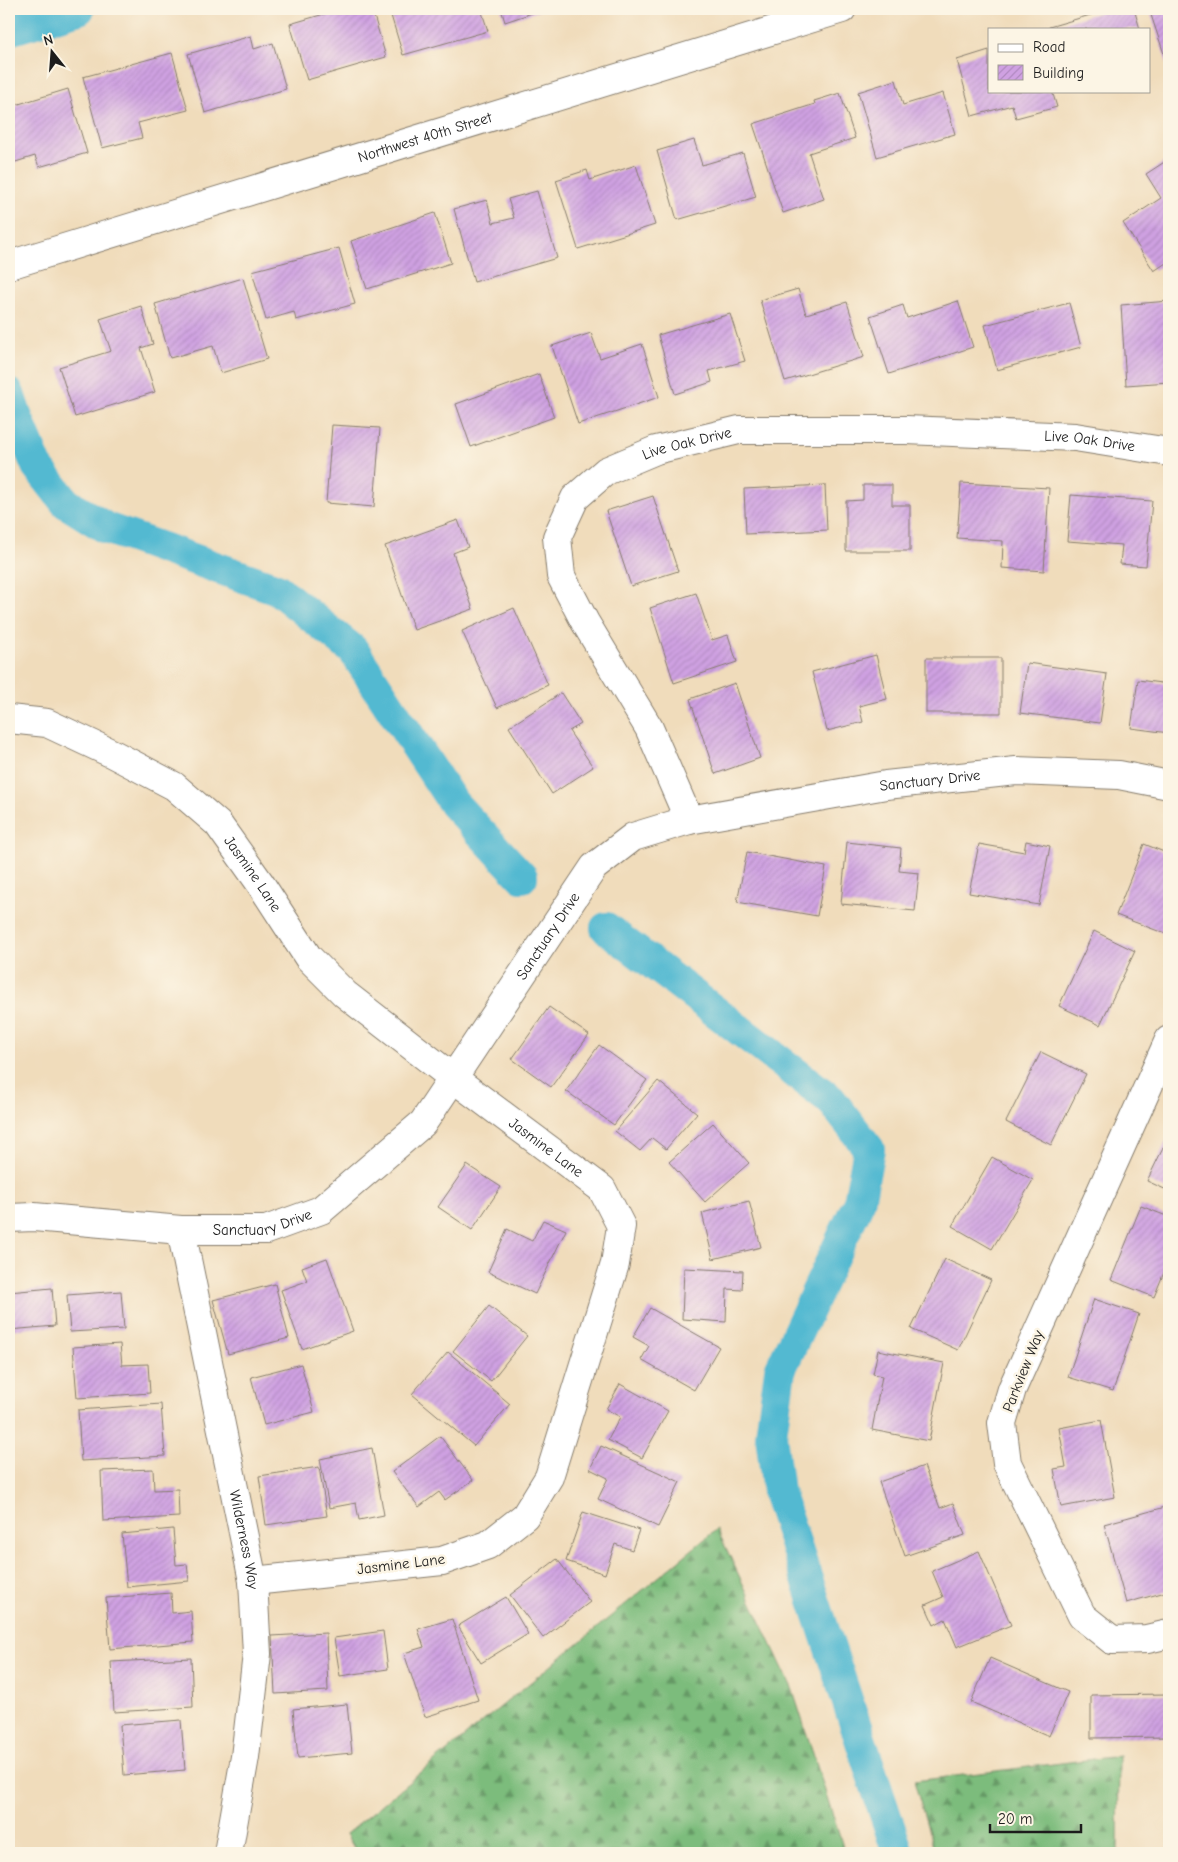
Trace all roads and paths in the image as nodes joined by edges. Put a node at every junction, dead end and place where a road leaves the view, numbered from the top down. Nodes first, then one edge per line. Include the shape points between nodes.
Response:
1 (842, 9) edge
2 (9, 265) edge
3 (1169, 452) edge
4 (9, 719) edge
5 (1169, 785) edge
6 (689, 820) junction
7 (1169, 1040) edge
8 (453, 1078) junction
9 (9, 1218) edge
10 (181, 1230) junction
11 (253, 1581) junction
12 (1169, 1634) edge
13 (228, 1853) edge

1 - 2 street, Northwest 40th Street
3 - 6 street, Live Oak Drive via 1075,437 906,430 739,430 656,450 606,471 575,498 557,537 561,576 649,728
4 - 8 street, Jasmine Lane via 47,723 174,786 218,824 308,957 345,994
5 - 6 street, Sanctuary Drive via 1119,775 1016,771 886,785
6 - 8 street, Sanctuary Drive via 633,837 594,867
7 - 12 street, Parkview Way via 1012,1389 1002,1423 1007,1463 1082,1616 1112,1640 1148,1639
8 - 10 street, Sanctuary Drive via 423,1123 322,1210 266,1230
8 - 11 street, Jasmine Lane via 602,1189 621,1226 614,1264 549,1478 525,1516 488,1545 442,1561
9 - 10 street, Sanctuary Drive via 34,1217
10 - 11 street, Wilderness Way
11 - 13 street, Wilderness Way via 257,1654 245,1756

